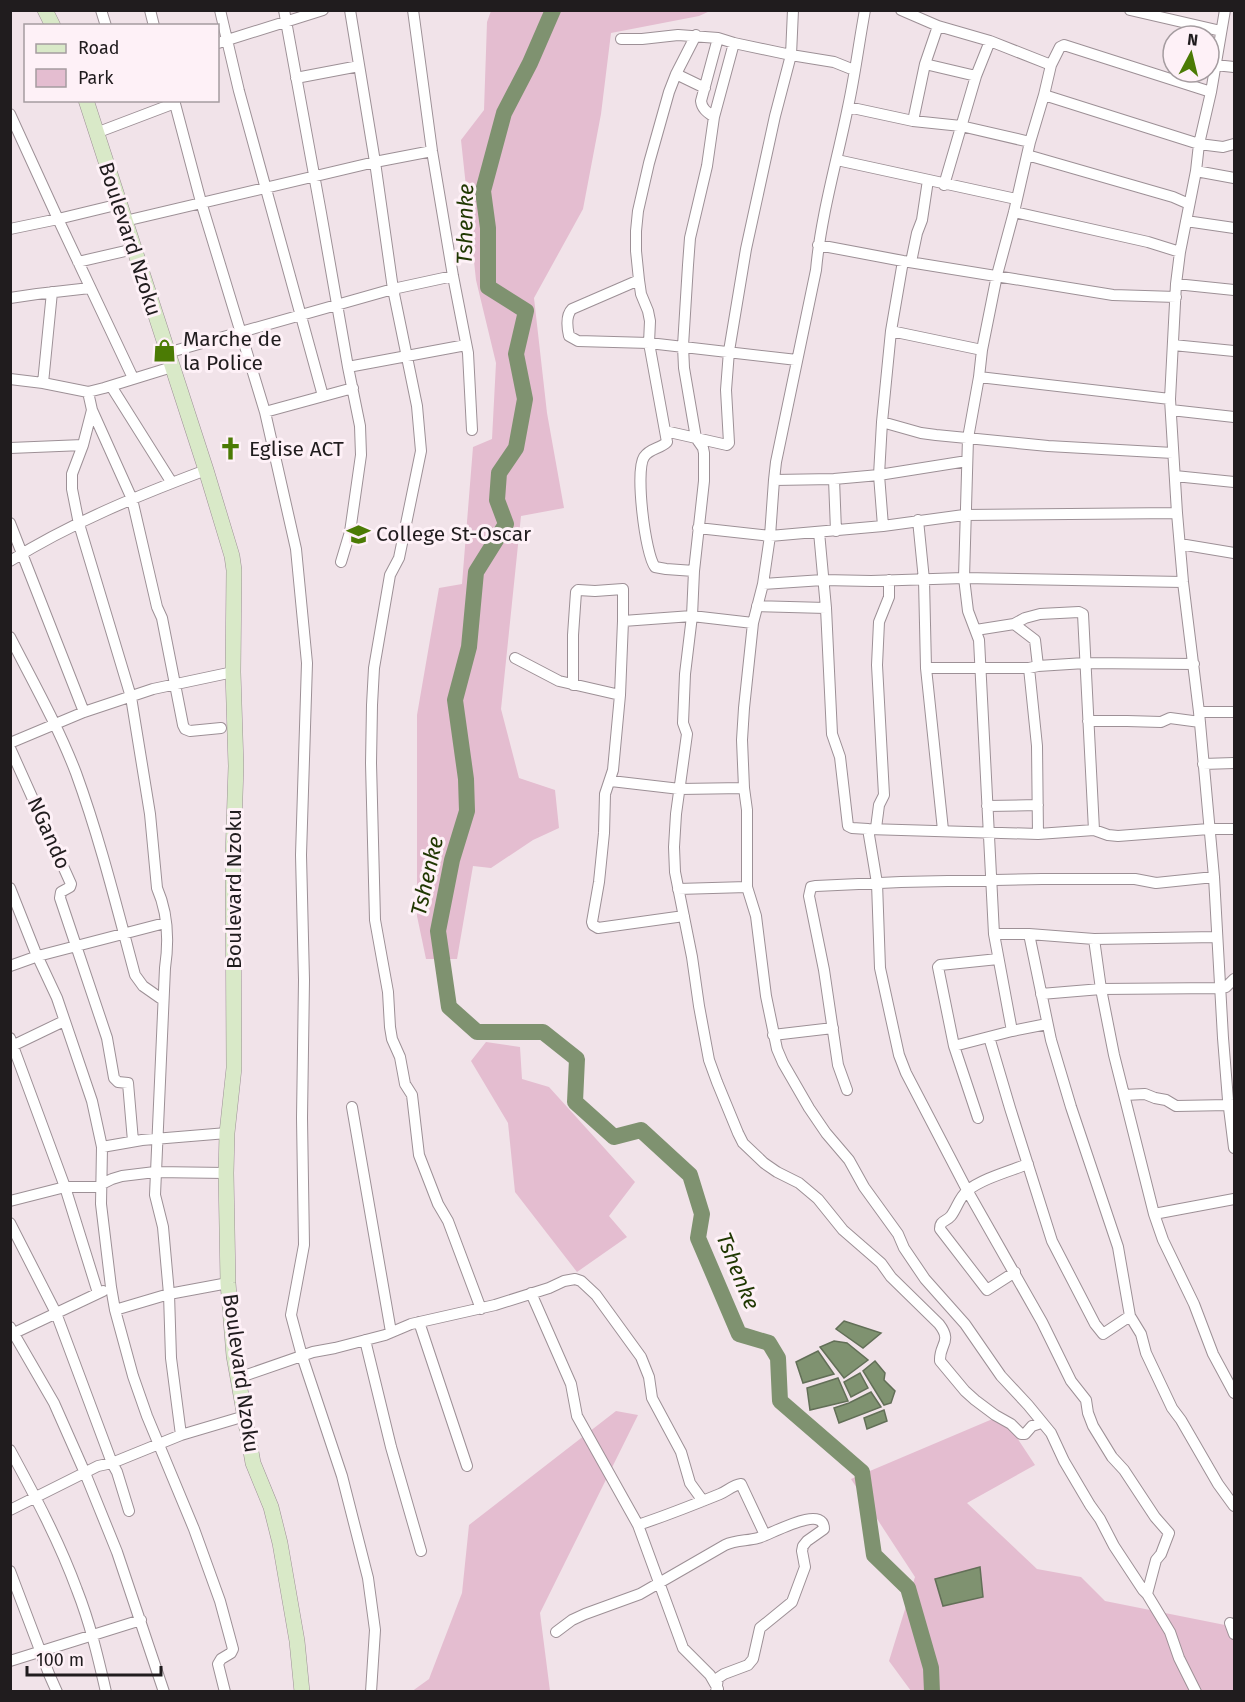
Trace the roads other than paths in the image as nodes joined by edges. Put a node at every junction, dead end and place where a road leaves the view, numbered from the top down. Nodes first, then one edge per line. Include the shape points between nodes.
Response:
1 (45, 10) edge
2 (220, 10) edge
3 (284, 10) edge
4 (323, 10) edge
5 (350, 10) edge
6 (413, 10) edge
7 (794, 10) edge
8 (865, 10) edge
9 (901, 10) edge
10 (1130, 10) edge
11 (1225, 10) edge
12 (286, 23) junction
13 (51, 24) edge
14 (1191, 24) edge
15 (938, 26) junction
16 (1221, 31) edge
17 (696, 35) junction
18 (718, 38) junction
19 (621, 39) dead end
20 (222, 41) edge
21 (990, 41) junction
22 (734, 43) junction
23 (791, 55) junction
24 (925, 64) junction
25 (1051, 64) junction
26 (359, 66) junction
27 (854, 70) junction
28 (675, 74) junction
29 (976, 76) junction
30 (296, 78) junction
31 (1212, 84) edge
32 (705, 88) junction
33 (1211, 92) junction
34 (1044, 95) junction
35 (87, 102) edge
36 (174, 102) edge
37 (848, 107) junction
38 (10, 114) edge
39 (714, 117) junction
40 (913, 121) junction
41 (961, 126) junction
42 (96, 133) junction
43 (1030, 142) junction
44 (1199, 144) junction
45 (1234, 144) edge
46 (432, 151) junction
47 (1027, 155) junction
48 (837, 160) junction
49 (375, 162) junction
50 (1196, 171) junction
51 (314, 176) junction
52 (1234, 178) edge
53 (928, 180) junction
54 (944, 185) junction
55 (266, 187) junction
56 (1016, 199) junction
57 (201, 202) junction
58 (120, 204) junction
59 (1189, 204) junction
60 (1014, 212) junction
61 (58, 219) junction
62 (125, 221) junction
63 (1186, 221) junction
64 (1234, 228) edge
65 (10, 229) edge
66 (818, 245) junction
67 (134, 249) junction
68 (1180, 252) junction
69 (907, 261) junction
70 (78, 262) junction
71 (997, 275) junction
72 (453, 276) junction
73 (639, 280) junction
74 (1176, 284) junction
75 (90, 288) junction
76 (393, 289) junction
77 (1234, 290) edge
78 (52, 292) junction
79 (1176, 297) junction
80 (10, 298) edge
81 (337, 306) junction
82 (300, 316) junction
83 (241, 332) junction
84 (891, 332) junction
85 (649, 343) junction
86 (466, 345) junction
87 (1173, 345) junction
88 (683, 346) junction
89 (982, 350) junction
90 (729, 351) junction
91 (1234, 351) edge
92 (408, 357) junction
93 (170, 360) junction
94 (797, 360) junction
95 (348, 368) junction
96 (979, 376) junction
97 (134, 378) junction
98 (10, 379) edge
99 (43, 383) junction
100 (111, 386) junction
101 (353, 388) junction
102 (88, 392) junction
103 (323, 396) junction
104 (1170, 405) junction
105 (92, 410) junction
106 (265, 412) junction
107 (1234, 417) edge
108 (882, 422) junction
109 (472, 430) dead end
110 (665, 431) junction
111 (696, 438) junction
112 (968, 438) junction
113 (83, 446) junction
114 (10, 448) edge
115 (1173, 453) junction
116 (967, 461) junction
117 (206, 470) junction
118 (879, 475) junction
119 (1175, 476) junction
120 (834, 479) junction
121 (774, 480) junction
122 (1234, 482) edge
123 (172, 483) junction
124 (132, 499) junction
125 (1177, 513) junction
126 (964, 514) junction
127 (918, 520) junction
128 (10, 523) edge
129 (80, 524) junction
130 (883, 526) junction
131 (698, 528) junction
132 (836, 531) junction
133 (819, 532) junction
134 (770, 536) junction
135 (1180, 544) junction
136 (23, 553) junction
137 (1234, 553) edge
138 (10, 561) edge
139 (341, 562) dead end
140 (694, 571) junction
141 (964, 578) junction
142 (823, 580) junction
143 (889, 580) junction
144 (924, 580) junction
145 (1183, 582) junction
146 (763, 584) junction
147 (757, 606) junction
148 (826, 608) junction
149 (692, 616) junction
150 (623, 621) junction
151 (753, 623) junction
152 (1014, 624) junction
153 (976, 630) junction
154 (10, 637) edge
155 (515, 658) dead end
156 (1085, 663) junction
157 (1194, 664) junction
158 (981, 667) junction
159 (1034, 667) junction
160 (926, 668) junction
161 (233, 672) junction
162 (175, 685) junction
163 (573, 685) junction
164 (620, 695) junction
165 (131, 697) junction
166 (84, 712) junction
167 (1234, 712) edge
168 (1199, 717) junction
169 (1088, 721) junction
170 (55, 724) junction
171 (221, 728) dead end
172 (10, 743) edge
173 (10, 748) edge
174 (1234, 763) edge
175 (1203, 764) junction
176 (610, 781) junction
177 (744, 788) junction
178 (680, 789) junction
179 (1038, 805) junction
180 (987, 806) junction
181 (872, 828) junction
182 (1209, 829) junction
183 (1234, 829) edge
184 (943, 830) junction
185 (1094, 830) junction
186 (988, 832) junction
187 (1038, 834) junction
188 (1214, 877) junction
189 (992, 880) junction
190 (877, 883) junction
191 (747, 887) junction
192 (10, 888) edge
193 (678, 889) junction
194 (684, 916) junction
195 (165, 923) junction
196 (124, 933) junction
197 (994, 934) junction
198 (1029, 934) junction
199 (1217, 937) junction
200 (1094, 939) junction
201 (76, 946) junction
202 (38, 956) junction
203 (998, 959) junction
204 (10, 966) edge
205 (1234, 979) edge
206 (1221, 988) junction
207 (1101, 989) junction
208 (1041, 994) junction
209 (163, 1000) junction
210 (64, 1021) junction
211 (1047, 1024) junction
212 (833, 1028) junction
213 (1012, 1031) junction
214 (773, 1035) junction
215 (989, 1037) junction
216 (1229, 1038) edge
217 (12, 1043) edge
218 (954, 1046) junction
219 (847, 1090) dead end
220 (1124, 1095) junction
221 (1230, 1102) edge
222 (352, 1107) dead end
223 (978, 1118) dead end
224 (227, 1133) junction
225 (157, 1138) junction
226 (133, 1141) junction
227 (102, 1147) junction
228 (1234, 1148) edge
229 (1028, 1164) junction
230 (155, 1172) junction
231 (226, 1173) junction
232 (101, 1185) junction
233 (65, 1187) junction
234 (968, 1190) junction
235 (1234, 1200) edge
236 (10, 1201) edge
237 (1154, 1215) junction
238 (10, 1223) edge
239 (1015, 1272) junction
240 (228, 1283) junction
241 (111, 1287) junction
242 (98, 1293) junction
243 (531, 1293) junction
244 (169, 1294) junction
245 (482, 1309) junction
246 (115, 1310) junction
247 (56, 1313) junction
248 (1130, 1316) junction
249 (418, 1322) junction
250 (12, 1332) edge
251 (391, 1332) junction
252 (365, 1340) junction
253 (302, 1356) junction
254 (237, 1378) junction
255 (1234, 1393) edge
256 (245, 1416) junction
257 (1041, 1423) junction
258 (181, 1435) junction
259 (159, 1443) junction
260 (10, 1450) edge
261 (112, 1463) junction
262 (467, 1466) dead end
263 (85, 1473) junction
264 (37, 1498) junction
265 (703, 1501) junction
266 (1234, 1506) edge
267 (10, 1510) edge
268 (129, 1511) dead end
269 (638, 1525) junction
270 (765, 1535) junction
271 (421, 1551) dead end
272 (10, 1571) edge
273 (659, 1583) junction
274 (1147, 1594) junction
275 (141, 1620) junction
276 (1230, 1623) edge
277 (556, 1632) dead end
278 (1234, 1634) edge
279 (92, 1635) junction
280 (41, 1652) junction
281 (10, 1661) edge
282 (718, 1690) edge
283 (57, 1692) edge
284 (106, 1692) edge
285 (164, 1692) edge
286 (225, 1692) edge
287 (302, 1692) edge
288 (371, 1692) edge
289 (1196, 1692) edge

1 - 13 street
2 - 20 street
3 - 12 street
4 - 12 street
5 - 26 street
6 - 46 street
7 - 23 street
8 - 27 street
9 - 15 street
10 - 14 street
11 - 16 street
12 - 20 street
12 - 30 street
15 - 21 street
15 - 24 street
17 - 18 street
17 - 19 street
17 - 28 street
18 - 22 street
18 - 32 street
20 - 55 street
21 - 25 street
21 - 29 street
22 - 23 street
22 - 39 street
23 - 27 street via 834,62
23 - 90 street via 746,249
24 - 29 street
24 - 40 street
25 - 33 street via 1064,45
25 - 34 street
26 - 30 street
26 - 49 street
27 - 37 street
28 - 32 street
28 - 73 street via 638,211
29 - 41 street
30 - 51 street
31 - 33 street
32 - 39 street via 702,106
33 - 44 street
34 - 43 street
34 - 44 street
35 - 42 street, Boulevard Nzoku
36 - 42 street
36 - 57 street
37 - 40 street
37 - 48 street
38 - 61 street
39 - 88 street via 690,237
40 - 41 street
41 - 43 street
41 - 54 street
42 - 58 street, Boulevard Nzoku
43 - 47 street
44 - 45 street
44 - 50 street
46 - 49 street
46 - 72 street
47 - 56 street
47 - 59 street
48 - 53 street
48 - 66 street
49 - 51 street
49 - 76 street
50 - 52 street
50 - 59 street
51 - 55 street
51 - 81 street
53 - 54 street
53 - 69 street via 922,220
54 - 56 street
55 - 57 street
55 - 82 street
56 - 60 street
57 - 62 street
57 - 83 street
58 - 61 street
58 - 62 street, Boulevard Nzoku
59 - 63 street
60 - 68 street
60 - 71 street
61 - 65 street
61 - 70 street
62 - 67 street, Boulevard Nzoku
63 - 64 street
63 - 68 street
66 - 69 street
66 - 94 street
67 - 70 street
67 - 93 street, Boulevard Nzoku
68 - 74 street
69 - 71 street
69 - 84 street
70 - 75 street
71 - 79 street via 1113,294
71 - 89 street
72 - 76 street
72 - 86 street
73 - 85 street via 650,321
73 - 85 street via 572,309 568,331 578,341
74 - 77 street
74 - 79 street
75 - 78 street
75 - 97 street
76 - 81 street
76 - 92 street
78 - 80 street
78 - 99 street
79 - 87 street
81 - 82 street
81 - 95 street
82 - 83 street
82 - 103 street
83 - 93 street
83 - 106 street
84 - 89 street
84 - 108 street
85 - 88 street
85 - 110 street
86 - 92 street
86 - 109 street
87 - 91 street
87 - 104 street
88 - 90 street
88 - 111 street via 686,389
89 - 96 street
90 - 94 street
90 - 111 street via 729,443 727,446
92 - 95 street
92 - 245 street via 421,452 399,558 390,575 374,668 374,915 392,1039 412,1095 419,1155
93 - 97 street
93 - 117 street, Boulevard Nzoku
94 - 121 street
95 - 101 street
96 - 104 street
96 - 112 street
97 - 100 street
98 - 99 street
99 - 102 street
100 - 102 street
100 - 123 street
101 - 103 street
101 - 139 street via 361,455 350,532
102 - 105 street
103 - 106 street
104 - 107 street
104 - 115 street
105 - 113 street
105 - 124 street
106 - 253 street via 294,540 307,663 301,855 304,1245 291,1315
108 - 112 street via 921,433
108 - 118 street
110 - 111 street
110 - 140 street via 667,442 648,453 640,466 639,485 650,558 659,568
111 - 131 street via 704,453
112 - 115 street
112 - 116 street
113 - 114 street
113 - 129 street via 71,480
115 - 119 street
116 - 118 street
116 - 126 street
117 - 123 street
117 - 161 street, Boulevard Nzoku via 234,570
118 - 120 street
118 - 130 street
119 - 122 street
119 - 125 street
120 - 121 street
120 - 132 street
121 - 134 street
123 - 124 street
124 - 129 street
124 - 162 street
125 - 126 street
125 - 135 street
126 - 127 street
126 - 141 street
127 - 130 street
127 - 144 street
128 - 136 street
129 - 136 street
129 - 165 street
130 - 132 street
131 - 134 street
131 - 140 street
132 - 133 street
133 - 134 street
133 - 142 street
134 - 146 street
135 - 137 street
135 - 145 street
136 - 138 street
136 - 166 street
140 - 149 street
141 - 144 street
141 - 145 street
141 - 153 street via 968,611
142 - 143 street
142 - 146 street
142 - 148 street
143 - 144 street
143 - 181 street via 889,597 880,616 877,665 884,795
144 - 160 street
145 - 157 street
146 - 147 street
147 - 148 street
147 - 151 street
148 - 181 street via 832,734 840,757 848,826
149 - 150 street
149 - 151 street
149 - 178 street via 685,674 683,723 687,734
150 - 163 street via 623,589 576,592
150 - 164 street
151 - 177 street via 742,740
152 - 153 street
152 - 156 street via 1040,614 1081,613
152 - 159 street via 1035,640
153 - 158 street
154 - 170 street
155 - 163 street
156 - 157 street
156 - 159 street
156 - 169 street
157 - 168 street
158 - 159 street
158 - 160 street
158 - 180 street
159 - 179 street
160 - 184 street
161 - 162 street
161 - 224 street, Boulevard Nzoku via 234,1068
162 - 165 street
162 - 171 street via 185,729
163 - 164 street
164 - 176 street
165 - 166 street
165 - 195 street
166 - 170 street
167 - 168 street
168 - 169 street via 1161,722
168 - 175 street
169 - 185 street
170 - 172 street
170 - 196 street via 105,863
173 - 201 street, NGando via 71,886 61,892 60,898
174 - 175 street
175 - 182 street
176 - 178 street
176 - 194 street via 605,794 593,925 598,928
177 - 178 street
177 - 191 street
178 - 193 street via 674,847
179 - 180 street
179 - 187 street
180 - 186 street
181 - 184 street
181 - 190 street
182 - 183 street
182 - 185 street via 1118,836
182 - 188 street
184 - 186 street
185 - 187 street
186 - 187 street
186 - 189 street
188 - 189 street via 1156,883 1135,879
188 - 199 street
189 - 190 street
189 - 197 street
190 - 212 street via 816,886 810,890
190 - 234 street via 880,968 899,1055
191 - 193 street
191 - 214 street via 756,916
192 - 202 street
193 - 194 street
194 - 257 street via 709,1060 743,1143 770,1168 818,1199 843,1230 881,1263 939,1324 946,1339 940,1361 965,1391 1021,1434
195 - 196 street
195 - 209 street via 168,942
196 - 201 street
196 - 209 street via 137,979
197 - 198 street
197 - 203 street
198 - 200 street
198 - 208 street
199 - 200 street
199 - 206 street
200 - 207 street
201 - 202 street
201 - 226 street via 107,1038 114,1078 128,1083
202 - 204 street
202 - 210 street
203 - 213 street
203 - 218 street via 938,967
205 - 206 street
206 - 207 street
206 - 216 street
207 - 208 street
207 - 220 street
208 - 211 street
209 - 225 street
210 - 217 street
210 - 227 street via 87,1086
211 - 213 street
211 - 248 street via 1118,1247
212 - 214 street
212 - 219 street via 838,1065
213 - 215 street
214 - 257 street via 783,1063 809,1108 849,1160 925,1279
215 - 218 street
215 - 229 street
216 - 221 street
217 - 233 street
218 - 223 street
220 - 221 street via 1145,1094 1176,1106
220 - 237 street
221 - 228 street
222 - 251 street
224 - 225 street
224 - 231 street, Boulevard Nzoku
225 - 226 street
225 - 230 street
226 - 227 street
227 - 232 street
229 - 234 street
229 - 248 street via 1052,1241 1095,1324 1103,1334
230 - 231 street
230 - 232 street via 116,1178
230 - 244 street
231 - 240 street, Boulevard Nzoku
232 - 233 street
232 - 241 street
233 - 236 street
233 - 242 street
234 - 239 street
234 - 239 street via 951,1216 941,1222 940,1229 987,1290
235 - 237 street
237 - 255 street via 1213,1354
238 - 247 street
239 - 274 street via 1071,1381 1086,1400 1094,1426 1112,1457 1169,1533 1156,1560
240 - 244 street
240 - 254 street, Boulevard Nzoku
241 - 242 street
241 - 246 street
242 - 247 street
243 - 245 street
243 - 265 street via 575,1279 596,1295 641,1357 652,1398 681,1452 690,1483
243 - 269 street via 571,1384 577,1416
244 - 246 street
244 - 258 street
245 - 249 street
246 - 259 street via 137,1388
247 - 250 street
247 - 261 street
248 - 266 street via 1142,1334 1146,1353 1172,1408
249 - 251 street
249 - 262 street
250 - 263 street via 54,1403
251 - 252 street
252 - 253 street
252 - 271 street
253 - 254 street
253 - 288 street via 342,1476 370,1587 375,1630
254 - 256 street, Boulevard Nzoku
256 - 258 street
256 - 287 street, Boulevard Nzoku via 253,1463 280,1543
257 - 274 street via 1051,1433 1114,1546
258 - 259 street
259 - 261 street
259 - 286 street via 194,1529 233,1649 218,1664
260 - 264 street
261 - 263 street
261 - 268 street
263 - 264 street
263 - 275 street
264 - 267 street
264 - 279 street via 78,1591
265 - 269 street
265 - 270 street via 741,1484
269 - 273 street
270 - 273 street via 733,1541
270 - 282 street via 815,1518 825,1526 803,1546 805,1567 792,1602 760,1628 753,1659 718,1678
272 - 280 street
273 - 277 street via 630,1599 572,1620
273 - 282 street via 683,1648 710,1675
274 - 289 street via 1170,1632
275 - 279 street
275 - 285 street
276 - 278 street
279 - 280 street
279 - 284 street
280 - 281 street
280 - 283 street

